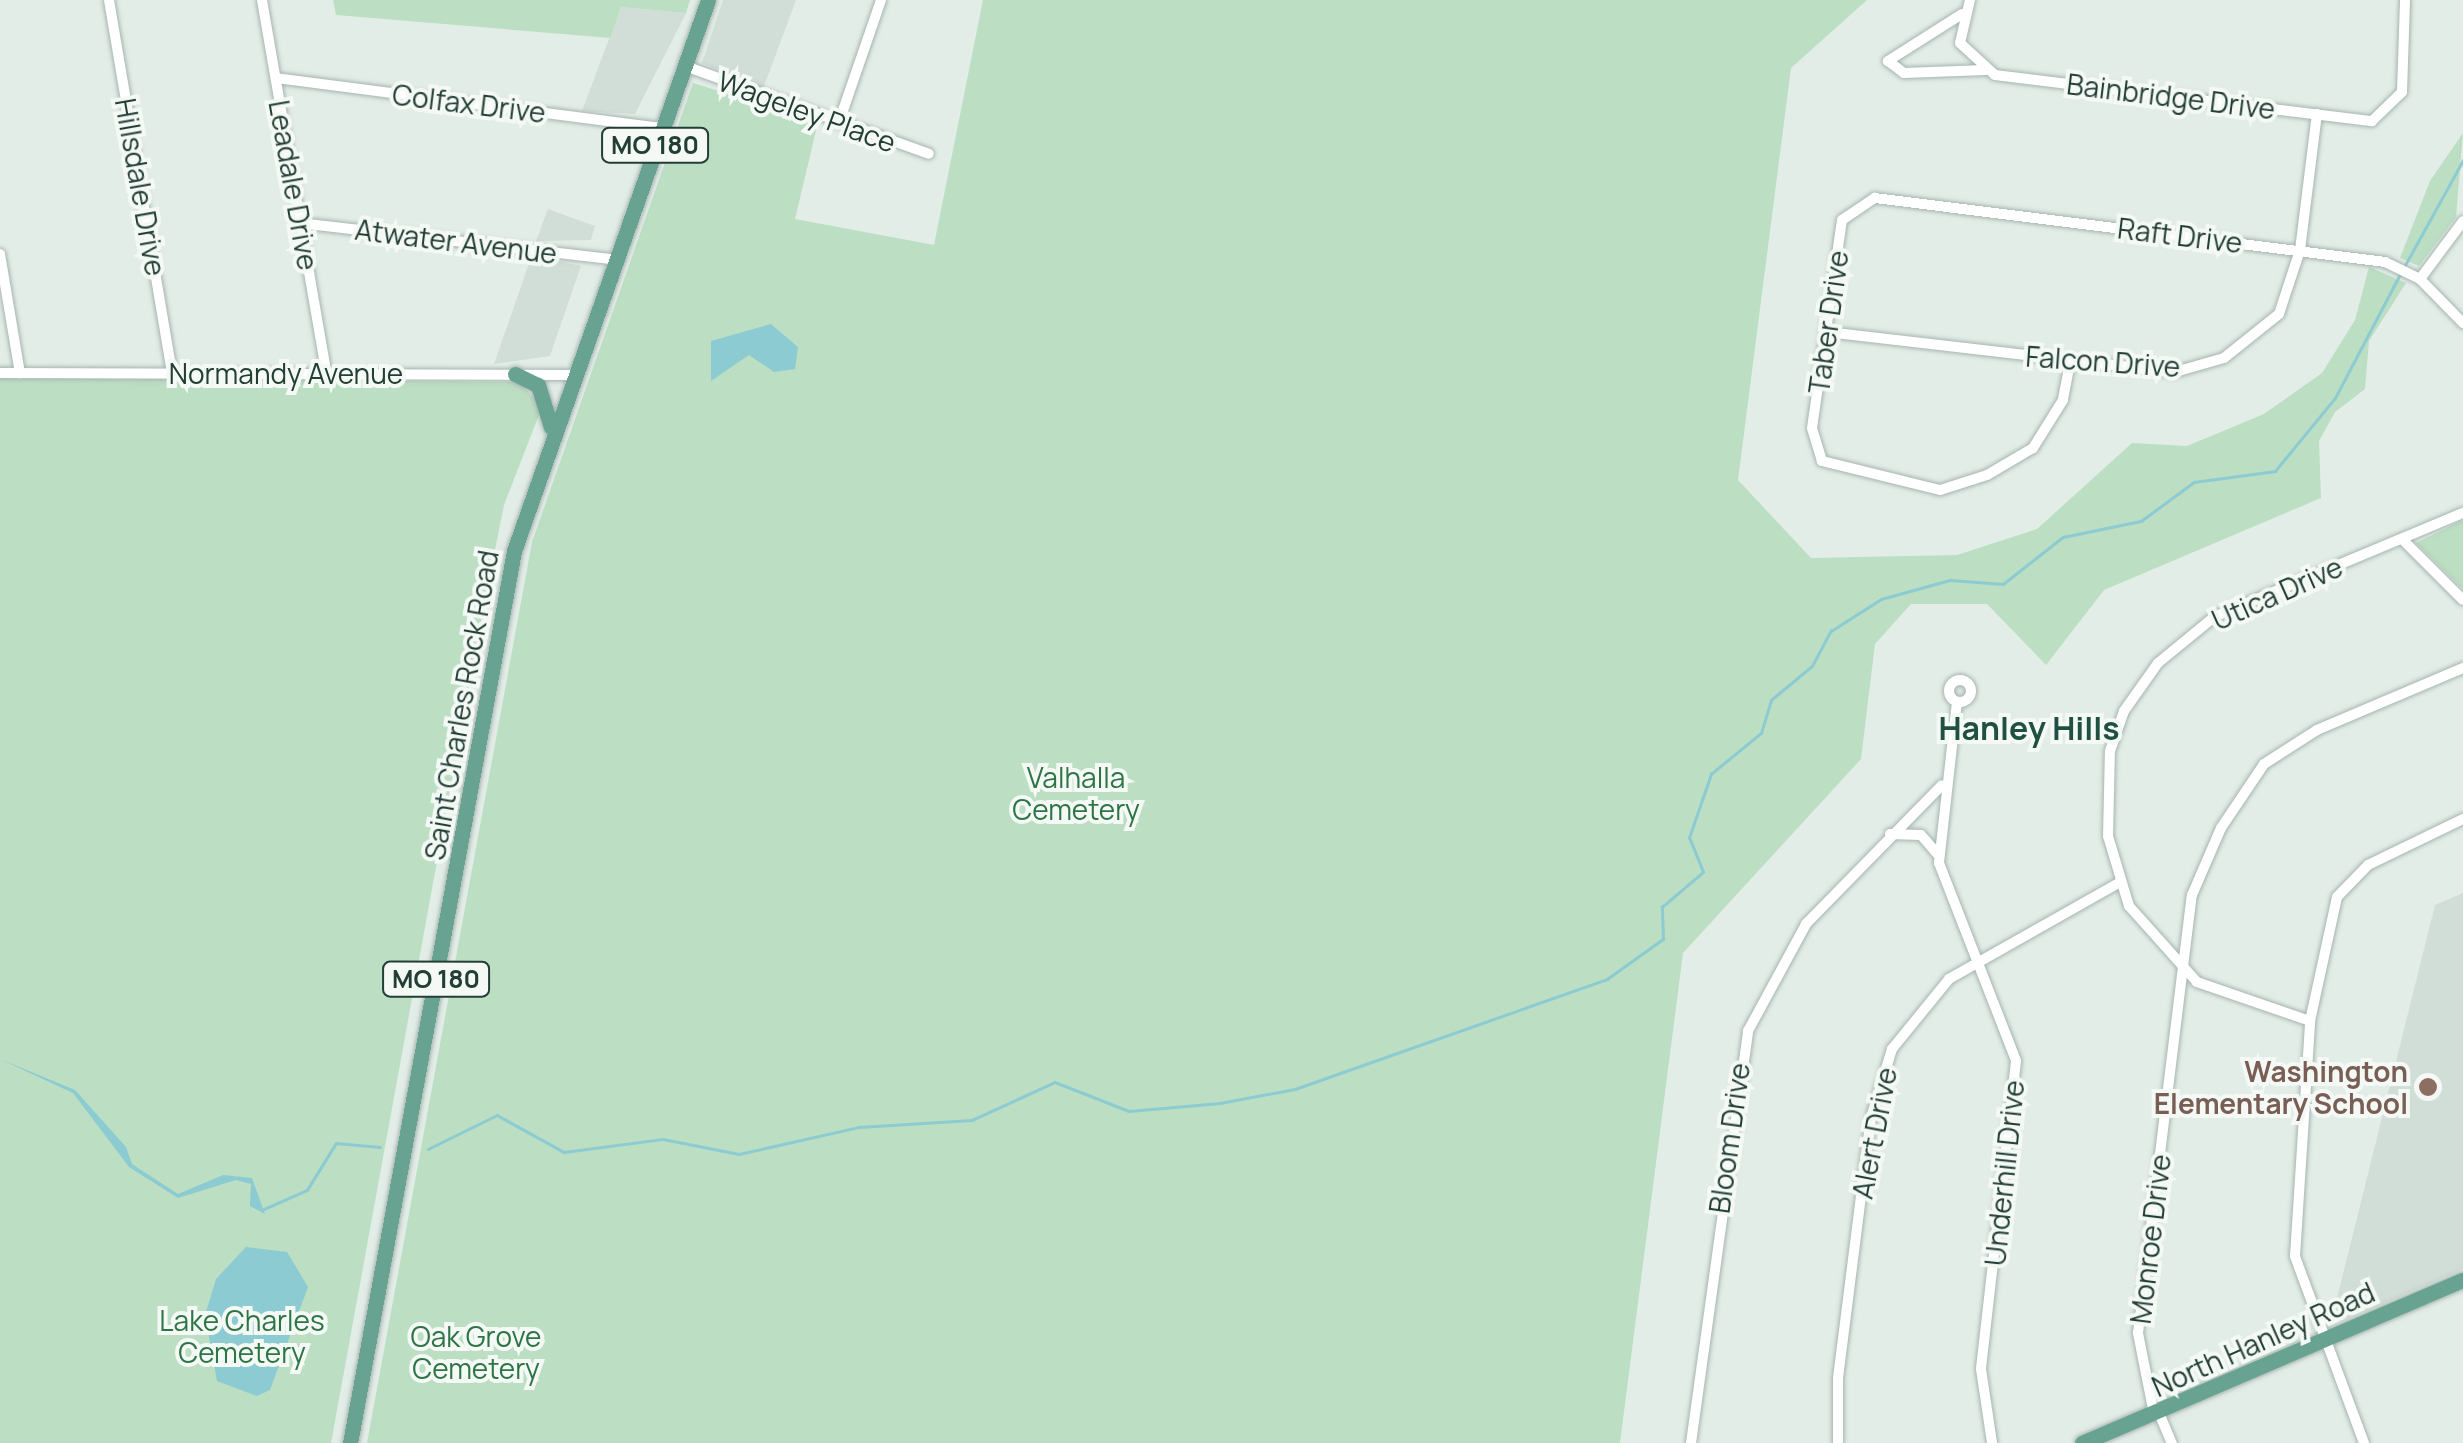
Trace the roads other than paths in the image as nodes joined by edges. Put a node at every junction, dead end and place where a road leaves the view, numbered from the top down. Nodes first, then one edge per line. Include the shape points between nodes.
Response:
1 (110, 0) edge
2 (262, 0) edge
3 (708, 0) edge
4 (881, 0) edge
5 (1970, 0) edge
6 (2405, 0) edge
7 (1962, 14) junction
8 (684, 66) junction
9 (1987, 70) junction
10 (276, 78) junction
11 (2317, 114) junction
12 (839, 122) junction
13 (662, 128) junction
14 (929, 154) dead end
15 (1874, 198) joint
16 (2463, 220) edge
17 (300, 223) junction
18 (2300, 250) junction
19 (0, 254) edge
20 (612, 259) junction
21 (2415, 276) junction
22 (2463, 323) edge
23 (1827, 332) junction
24 (2070, 363) junction
25 (326, 371) junction
26 (0, 373) edge
27 (20, 373) junction
28 (172, 373) junction
29 (515, 374) junction
30 (572, 375) junction
31 (551, 429) junction
32 (2463, 513) edge
33 (2402, 538) junction
34 (2463, 600) edge
35 (2463, 668) edge
36 (1958, 702) dead end
37 (1943, 785) junction
38 (2463, 819) edge
39 (1890, 834) junction
40 (1940, 856) junction
41 (2119, 883) junction
42 (1976, 961) junction
43 (2180, 969) junction
44 (2310, 1021) junction
45 (2463, 1280) edge
46 (2321, 1340) junction
47 (2156, 1414) junction
48 (350, 1443) edge
49 (1692, 1443) edge
50 (1838, 1443) edge
51 (1992, 1443) edge
52 (2082, 1443) edge
53 (2172, 1443) edge
54 (2364, 1443) edge

1 - 28 street, Hillsdale Drive
2 - 10 street, Leadale Drive
3 - 8 main road, Saint Charles Rock Road / MO 180
4 - 12 street
5 - 7 street
6 - 11 street, Bainbridge Drive via 2402,92 2393,109 2372,121
7 - 9 street via 1960,43
7 - 9 street, Bainbridge Drive via 1888,61 1904,73
8 - 12 street, Wageley Place
8 - 13 main road, Saint Charles Rock Road / MO 180
9 - 11 street, Bainbridge Drive
10 - 13 street, Colfax Drive
10 - 17 street, Leadale Drive
11 - 18 street, Falcon Drive
12 - 14 street, Wageley Place
13 - 20 main road, Saint Charles Rock Road / MO 180
15 - 18 street, Raft Drive
15 - 23 street, Taber Drive via 1842,220
16 - 21 street
17 - 20 street, Atwater Avenue
17 - 25 street, Leadale Drive
18 - 21 street, Raft Drive via 2394,264
18 - 24 street, Falcon Drive via 2279,314 2224,358 2175,372
19 - 27 street
20 - 30 main road, Saint Charles Rock Road / MO 180
21 - 22 street, Raft Drive
23 - 24 street, Falcon Drive
23 - 24 street, Taber Drive via 1812,428 1822,461 1940,490 1987,475 2033,448 2062,400
25 - 28 street, Normandy Avenue
25 - 29 street, Normandy Avenue
26 - 27 street, Normandy Avenue
27 - 28 street, Normandy Avenue
29 - 30 street, Normandy Avenue
29 - 31 main road via 547,398
30 - 31 main road, Saint Charles Rock Road / MO 180
31 - 48 main road, Saint Charles Rock Road / MO 180 via 502,604
32 - 33 street, Utica Drive
33 - 34 street
33 - 41 street, Utica Drive via 2214,617 2158,663 2124,711 2110,752 2104,797
35 - 43 street, Monroe Drive via 2316,730 2264,764 2220,828 2192,896
36 - 37 street, Underhill Drive
37 - 39 street, Bloom Drive
37 - 40 street, Underhill Drive
38 - 44 street via 2368,865 2337,897
39 - 40 street via 1921,836
39 - 49 street, Bloom Drive via 1796,937 1744,1042
40 - 42 street, Underhill Drive
41 - 42 street, Alert Drive
41 - 43 street, Utica Drive
42 - 50 street, Alert Drive via 1908,1021 1877,1088 1838,1378
42 - 51 street, Underhill Drive via 2004,1013 2016,1061 1981,1369
43 - 44 street, Utica Drive via 2220,996
43 - 47 street, Monroe Drive via 2138,1333
44 - 46 street via 2295,1256
45 - 46 main road, North Hanley Road
46 - 47 main road, North Hanley Road
46 - 54 street
47 - 52 main road, North Hanley Road
47 - 53 street, Monroe Drive

